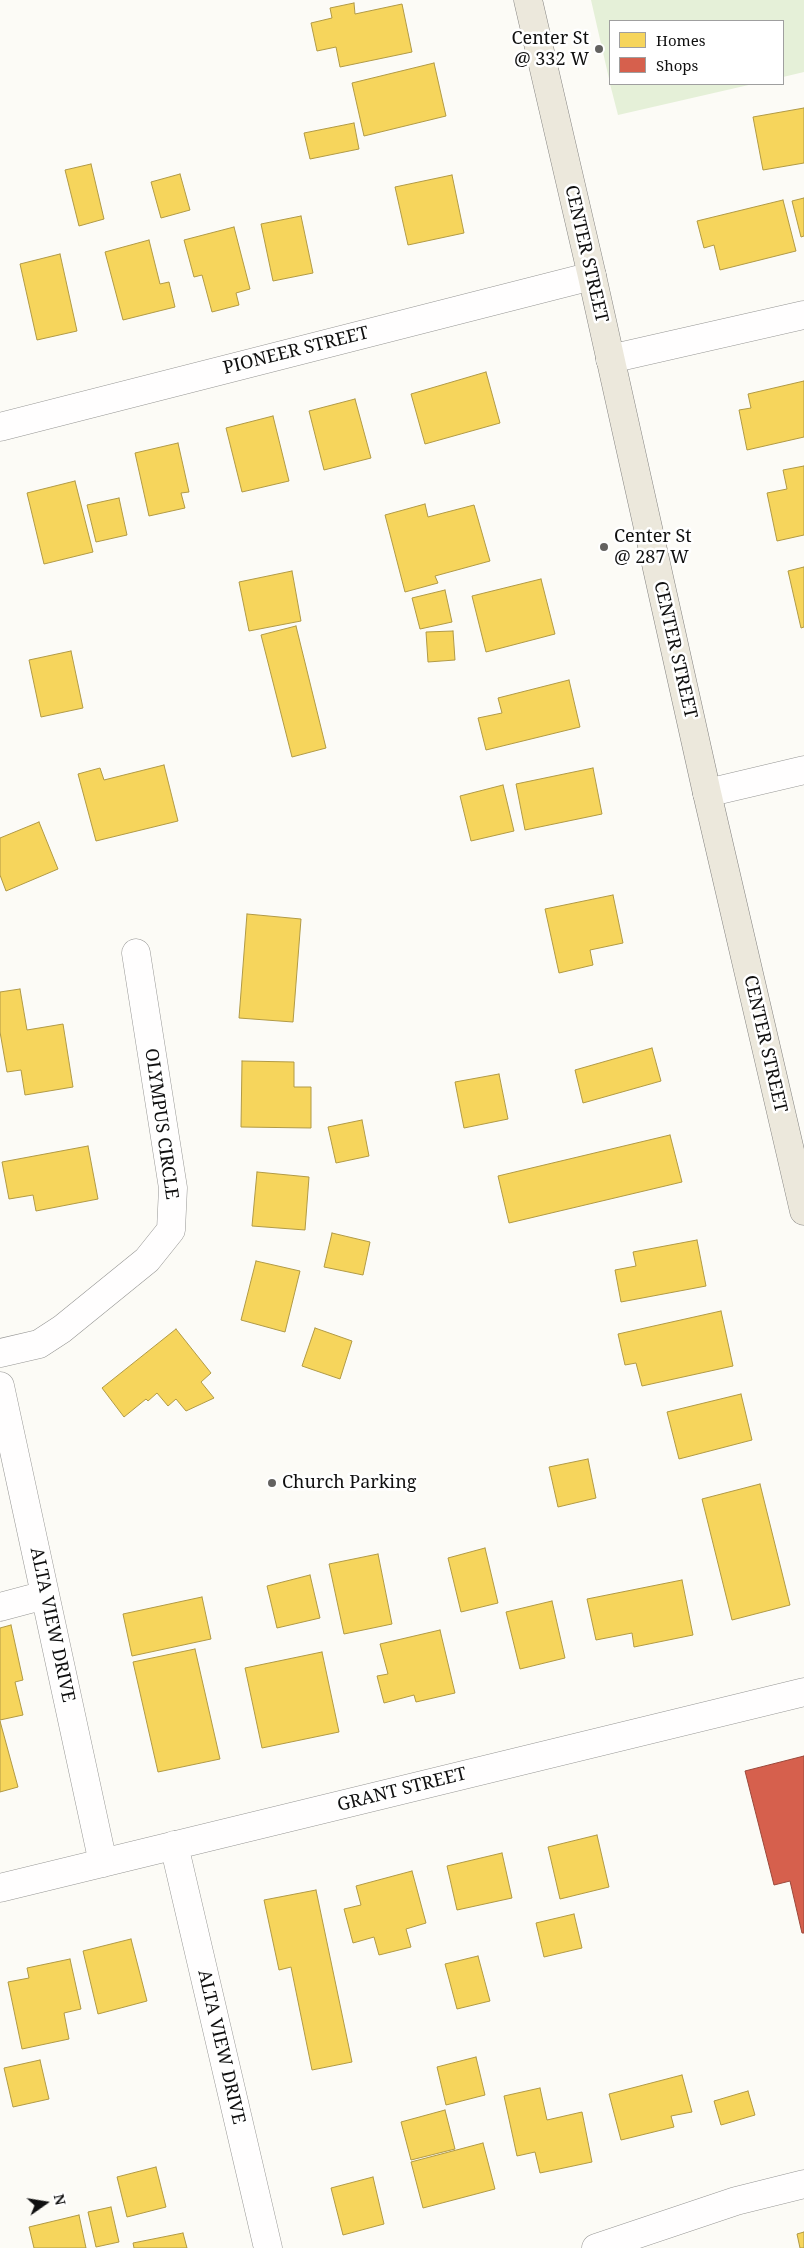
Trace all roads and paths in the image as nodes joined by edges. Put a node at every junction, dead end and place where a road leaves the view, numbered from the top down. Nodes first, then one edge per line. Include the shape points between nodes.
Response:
1 (528, 0) edge
2 (592, 276) junction
3 (804, 315) edge
4 (610, 360) junction
5 (0, 427) edge
6 (804, 770) edge
7 (707, 793) junction
8 (136, 953) dead end
9 (804, 1211) edge
10 (0, 1353) edge
11 (0, 1386) edge
12 (45, 1595) junction
13 (0, 1606) edge
14 (804, 1692) edge
15 (174, 1846) junction
16 (103, 1863) junction
17 (0, 1888) edge
18 (804, 2184) edge
19 (268, 2248) edge
20 (596, 2248) edge

1 - 2 main road, CENTER STREET
2 - 4 main road, CENTER STREET
2 - 5 street, PIONEER STREET
3 - 4 street
4 - 7 main road, CENTER STREET
6 - 7 street
7 - 9 main road, CENTER STREET
8 - 10 street, OLYMPUS CIRCLE via 173,1188 171,1230 147,1260 62,1328 39,1344
11 - 12 street, ALTA VIEW DRIVE
12 - 13 street
12 - 16 street, ALTA VIEW DRIVE
14 - 15 street, GRANT STREET
15 - 16 street, GRANT STREET
15 - 19 street, ALTA VIEW DRIVE
16 - 17 street, GRANT STREET
18 - 20 street via 736,2201

